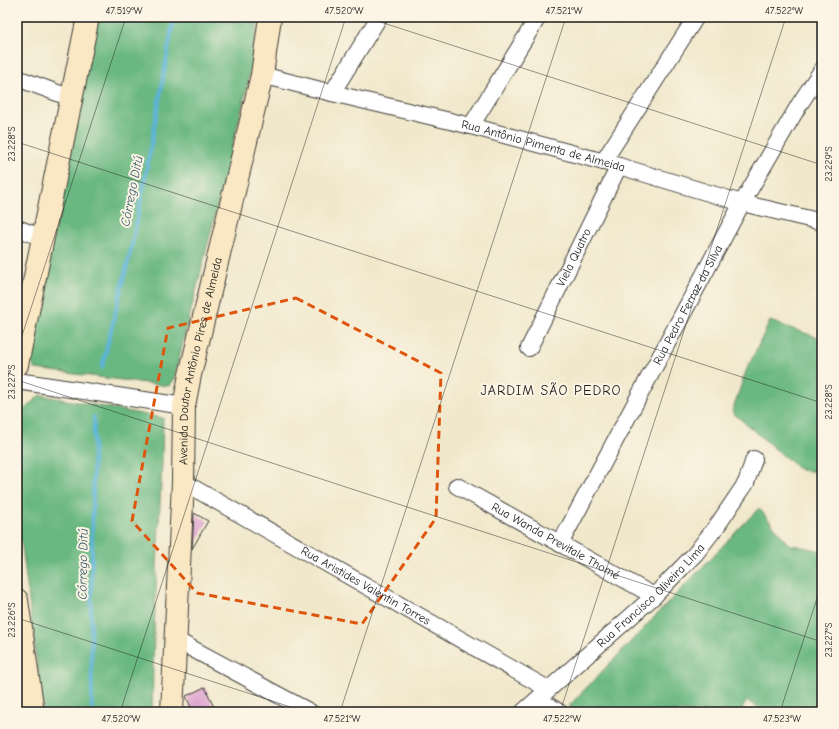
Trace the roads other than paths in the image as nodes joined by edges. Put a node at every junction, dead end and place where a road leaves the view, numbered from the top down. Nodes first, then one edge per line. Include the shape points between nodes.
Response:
1 (88, 17) edge
2 (270, 17) edge
3 (378, 17) edge
4 (538, 17) edge
5 (696, 17) edge
6 (822, 70) edge
7 (262, 75) junction
8 (17, 78) edge
9 (332, 93) junction
10 (72, 98) junction
11 (471, 126) junction
12 (603, 162) junction
13 (619, 166) junction
14 (742, 203) junction
15 (822, 222) edge
16 (17, 228) edge
17 (43, 238) junction
18 (529, 348) dead end
19 (17, 365) edge
20 (17, 381) edge
21 (184, 406) junction
22 (754, 459) dead end
23 (182, 482) junction
24 (457, 486) dead end
25 (560, 544) junction
26 (654, 596) junction
27 (17, 600) edge
28 (176, 640) junction
29 (543, 694) junction
30 (33, 712) edge
31 (172, 712) edge
32 (310, 712) edge
33 (523, 712) edge
34 (559, 712) edge

1 - 10 main road
2 - 7 main road, Avenida Doutor Antônio Pires de Almeida
3 - 9 street
4 - 11 street
5 - 12 street
6 - 14 street, Rua Pedro Ferraz da Silva
7 - 9 street, Rua Antônio Pimenta de Almeida
7 - 21 main road, Avenida Doutor Antônio Pires de Almeida
8 - 10 street
9 - 11 street, Rua Antônio Pimenta de Almeida
10 - 17 main road
11 - 12 street, Rua Antônio Pimenta de Almeida
12 - 13 street, Rua Antônio Pimenta de Almeida
13 - 14 street, Rua Antônio Pimenta de Almeida
13 - 18 street, Viela Quatro
14 - 15 street, Rua Antônio Pimenta de Almeida
14 - 25 street, Rua Pedro Ferraz da Silva
16 - 17 street
17 - 19 main road
20 - 21 street
21 - 23 main road, Avenida Doutor Antônio Pires de Almeida
22 - 26 street, Rua Francisco Oliveira Lima via 746,483 719,523 696,554
23 - 28 main road, Avenida Doutor Antônio Pires de Almeida
23 - 29 street, Rua Aristides Valentin Torres
24 - 25 street, Rua Wanda Previtale Thomé
25 - 26 street, Rua Wanda Previtale Thomé
26 - 29 street, Rua Francisco Oliveira Lima
27 - 30 main road
28 - 31 main road, Avenida Doutor Antônio Pires de Almeida
28 - 32 street
29 - 33 street, Rua Francisco Oliveira Lima
29 - 34 street, Rua Aristides Valentin Torres

